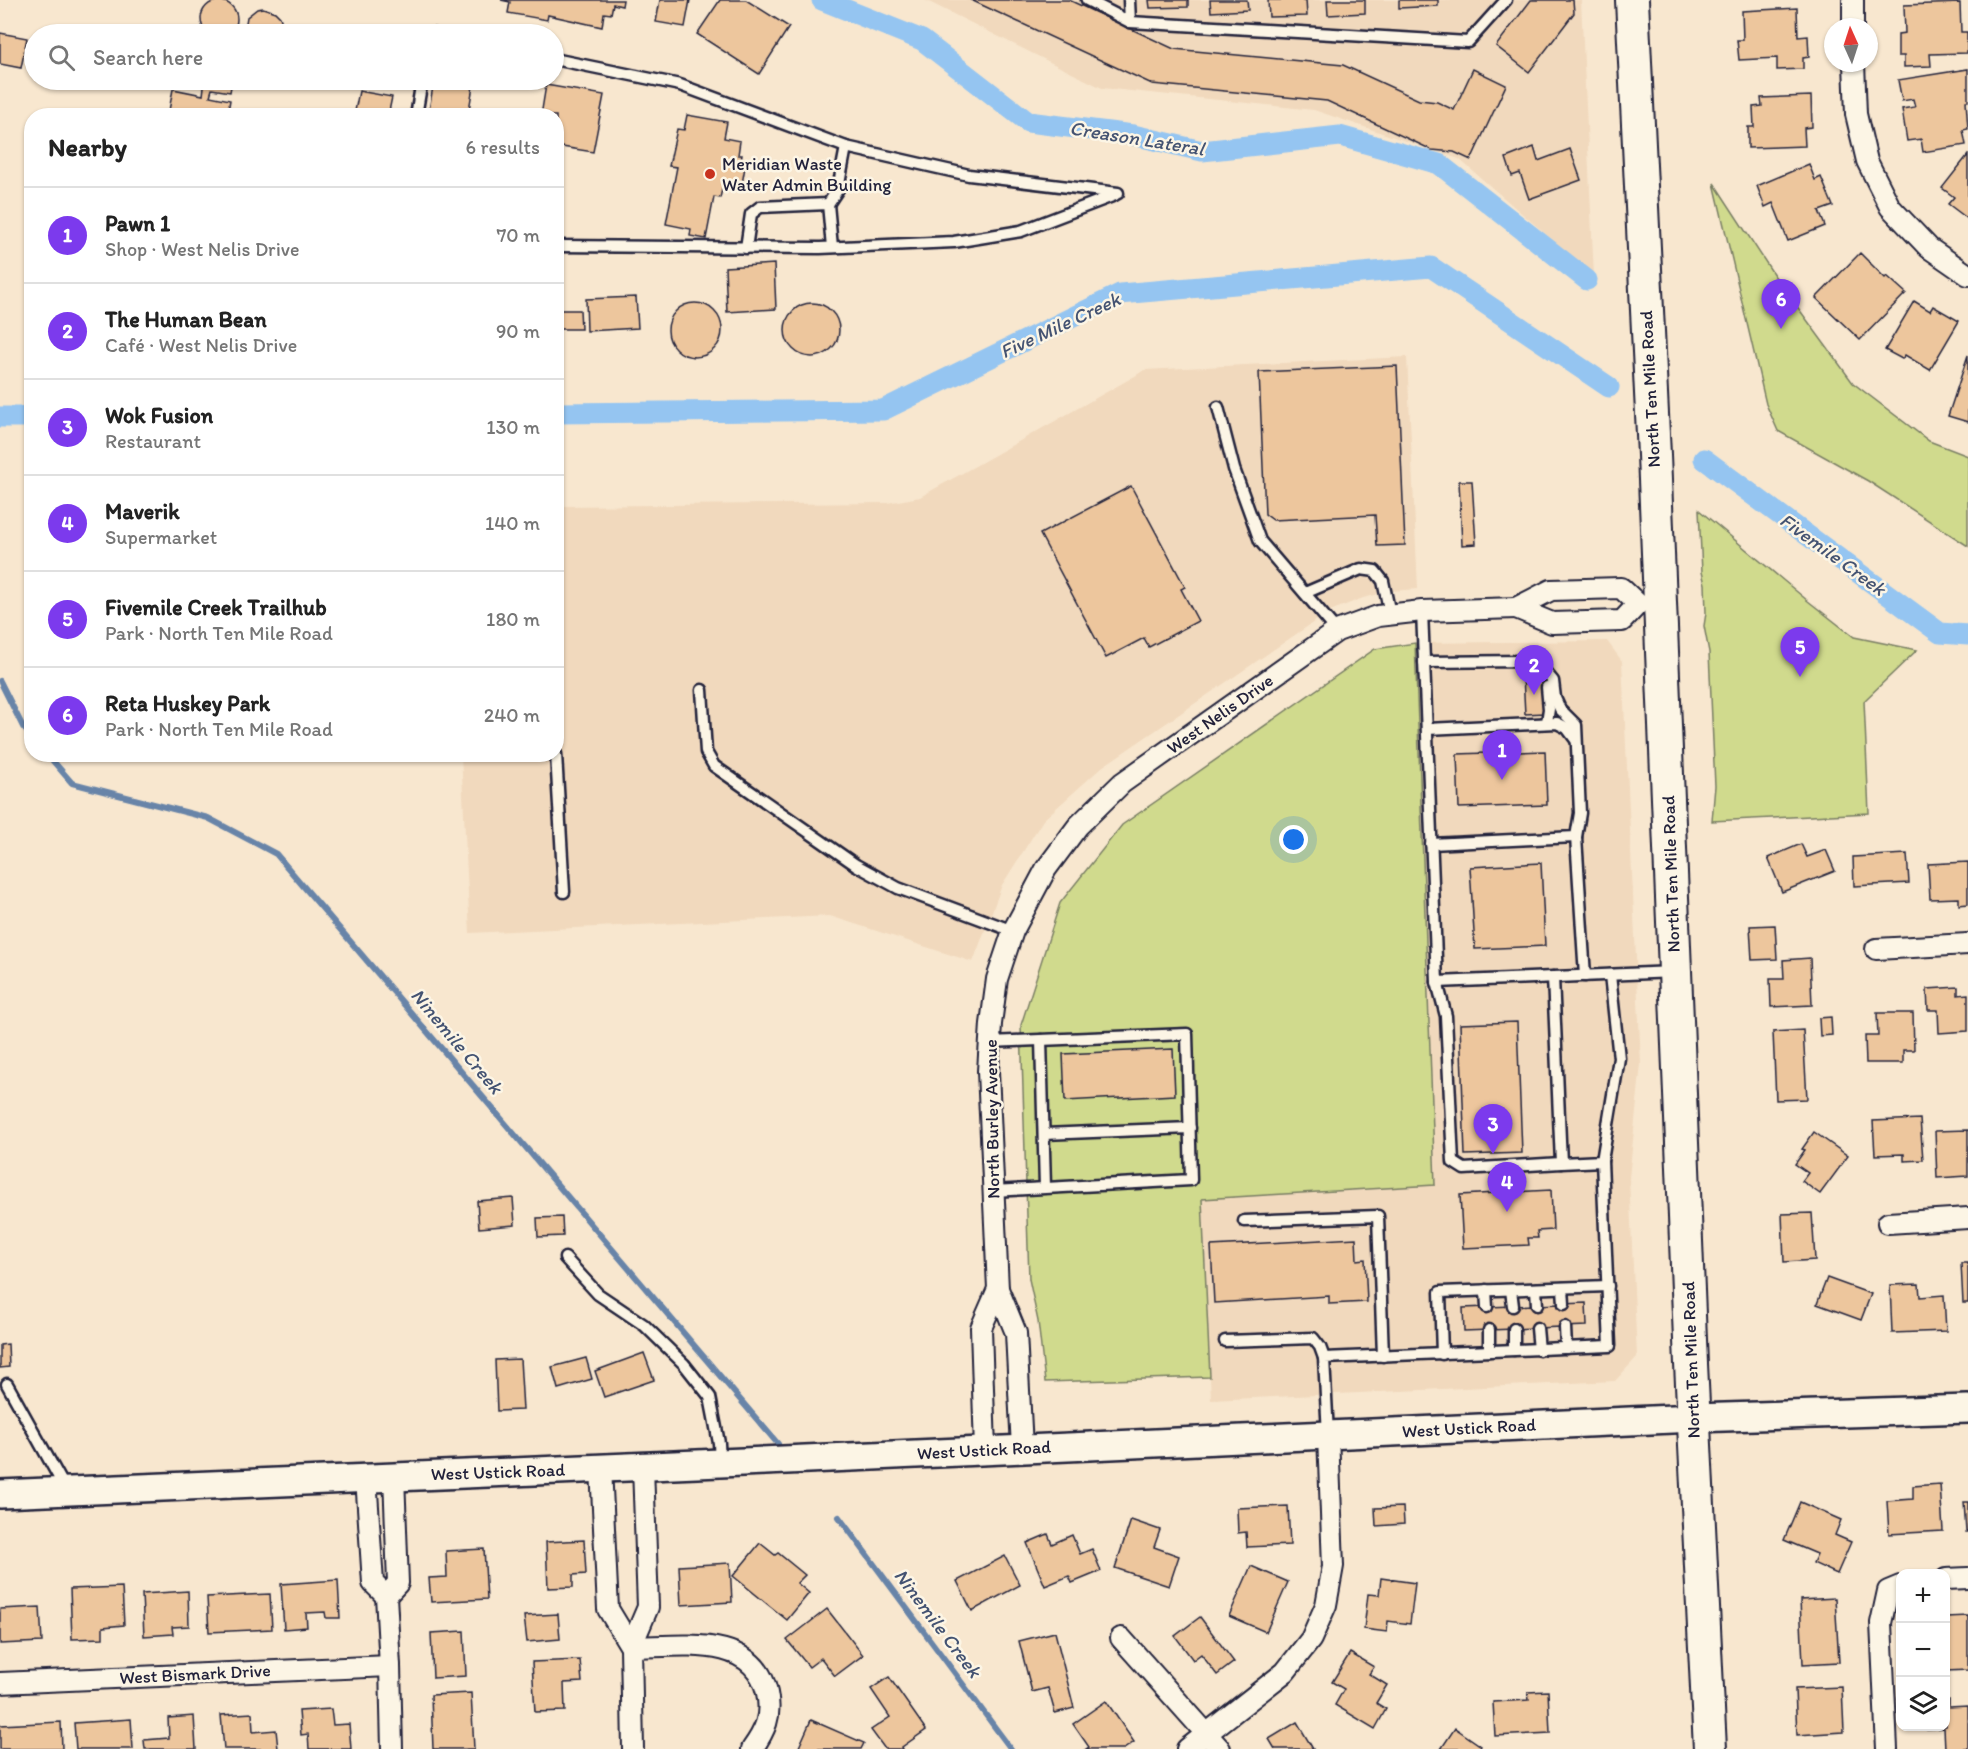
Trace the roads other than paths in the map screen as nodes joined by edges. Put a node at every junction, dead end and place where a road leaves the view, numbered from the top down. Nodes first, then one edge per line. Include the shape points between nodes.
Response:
1 (1087, 0) edge
2 (1129, 0) edge
3 (1506, 0) edge
4 (1632, 0) edge
5 (1852, 0) edge
6 (1853, 18) edge
7 (1130, 22) junction
8 (564, 61) edge
9 (1854, 72) edge
10 (420, 90) edge
11 (417, 108) edge
12 (846, 147) junction
13 (828, 204) junction
14 (564, 246) edge
15 (832, 247) junction
16 (746, 248) junction
17 (1968, 275) edge
18 (1218, 407) dead end
19 (1305, 593) junction
20 (1649, 603) junction
21 (1516, 608) junction
22 (1422, 611) junction
23 (1390, 614) junction
24 (1337, 631) junction
25 (1424, 662) junction
26 (1543, 669) junction
27 (702, 690) dead end
28 (1547, 722) junction
29 (1427, 729) junction
30 (1576, 740) junction
31 (556, 762) edge
32 (1576, 837) junction
33 (1431, 844) junction
34 (564, 892) dead end
35 (1013, 931) junction
36 (1968, 944) edge
37 (1006, 950) joint
38 (1876, 950) dead end
39 (1675, 972) junction
40 (1610, 975) junction
41 (1585, 976) junction
42 (1552, 977) junction
43 (1437, 982) junction
44 (1041, 1040) junction
45 (990, 1042) junction
46 (1190, 1128) junction
47 (1044, 1134) junction
48 (1602, 1161) junction
49 (1561, 1163) junction
50 (1045, 1187) junction
51 (993, 1191) junction
52 (1968, 1218) edge
53 (1244, 1221) dead end
54 (1888, 1222) dead end
55 (565, 1258) dead end
56 (1608, 1286) junction
57 (1536, 1288) junction
58 (1563, 1288) junction
59 (998, 1289) junction
60 (1486, 1290) junction
61 (1511, 1290) junction
62 (1564, 1304) dead end
63 (1537, 1305) dead end
64 (1513, 1306) dead end
65 (1487, 1307) dead end
66 (1565, 1327) dead end
67 (1537, 1328) dead end
68 (1514, 1329) dead end
69 (1488, 1330) dead end
70 (1225, 1341) dead end
71 (1566, 1348) junction
72 (1515, 1350) junction
73 (1539, 1350) junction
74 (1489, 1352) junction
75 (1442, 1354) junction
76 (1383, 1356) junction
77 (1324, 1358) junction
78 (6, 1384) dead end
79 (1968, 1409) edge
80 (1694, 1418) junction
81 (1328, 1435) junction
82 (1022, 1448) junction
83 (985, 1450) junction
84 (720, 1463) junction
85 (643, 1467) junction
86 (601, 1468) junction
87 (394, 1476) junction
88 (366, 1477) junction
89 (67, 1490) junction
90 (0, 1494) edge
91 (1968, 1578) edge
92 (1950, 1579) edge
93 (1896, 1588) edge
94 (386, 1596) junction
95 (1121, 1638) dead end
96 (631, 1647) junction
97 (390, 1666) junction
98 (0, 1683) edge
99 (1207, 1733) junction
100 (392, 1749) edge
101 (633, 1749) edge
102 (752, 1749) edge
103 (1187, 1749) edge
104 (1220, 1749) edge
105 (1710, 1749) edge
106 (1887, 1749) edge

1 - 7 lane
2 - 7 lane
3 - 7 lane via 1468,42
4 - 20 main road, North Ten Mile Road
5 - 6 street
8 - 12 lane via 680,85
9 - 17 street via 1856,114 1867,161 1890,207 1929,248
10 - 11 lane
12 - 13 lane via 838,189
12 - 15 lane via 969,175 1118,193 1021,231 954,242
13 - 15 lane
13 - 16 lane via 760,207 751,214
14 - 16 lane
15 - 16 lane
18 - 19 lane via 1234,469 1260,541
19 - 23 lane via 1361,569 1375,571 1383,581
19 - 24 lane
20 - 21 street, West Nelis Drive via 1621,588 1551,590
20 - 21 street, West Nelis Drive via 1622,621 1552,623
20 - 39 main road, North Ten Mile Road
21 - 22 street, West Nelis Drive
22 - 23 street, West Nelis Drive
22 - 25 lane
23 - 24 street, West Nelis Drive
24 - 35 street, West Nelis Drive via 1122,783 1078,826 1046,869
25 - 26 lane via 1526,661
25 - 29 lane
26 - 28 lane
26 - 30 lane via 1553,681 1560,710 1576,725
27 - 35 lane via 706,752 714,766 856,865 898,888
28 - 29 lane
28 - 30 lane via 1567,728
29 - 33 lane
30 - 32 lane via 1580,813
31 - 34 lane
32 - 33 lane
32 - 41 lane
33 - 43 lane
35 - 37 street, West Nelis Drive
36 - 38 street
37 - 45 street, North Burley Avenue via 997,979
39 - 40 lane
39 - 80 main road, North Ten Mile Road
40 - 41 lane
40 - 48 lane via 1619,1058
41 - 42 lane
42 - 43 lane
42 - 49 lane
43 - 49 lane via 1446,1016 1453,1161 1464,1168
44 - 45 lane
44 - 46 lane via 1187,1034
44 - 47 lane
45 - 51 street, North Burley Avenue
46 - 47 lane
46 - 50 lane via 1191,1180
47 - 50 lane
48 - 49 lane
48 - 56 lane
50 - 51 lane
51 - 59 street, North Burley Avenue
52 - 54 street
53 - 76 lane via 1378,1216
55 - 84 lane via 598,1294 644,1325 710,1397
56 - 58 lane
56 - 71 lane via 1610,1346
57 - 58 lane
57 - 61 lane
57 - 63 lane
58 - 62 lane
59 - 82 street, North Burley Avenue via 1016,1333
59 - 83 street, North Burley Avenue via 981,1328
60 - 61 lane
60 - 65 lane
60 - 75 lane via 1440,1292
61 - 64 lane
66 - 71 lane
67 - 73 lane
68 - 72 lane
69 - 74 lane
70 - 77 lane via 1313,1338
71 - 73 lane
72 - 73 lane
72 - 74 lane
74 - 75 lane
75 - 76 lane
76 - 77 lane
77 - 81 lane
78 - 89 lane
79 - 80 main road, West Ustick Road
80 - 81 main road, West Ustick Road
80 - 105 main road, North Ten Mile Road
81 - 82 main road, West Ustick Road
81 - 99 street via 1333,1566 1326,1605 1311,1639 1285,1672
82 - 83 main road, West Ustick Road
83 - 84 main road, West Ustick Road
84 - 85 main road, West Ustick Road
85 - 86 main road, West Ustick Road
85 - 96 street via 648,1606
86 - 87 main road, West Ustick Road
86 - 96 street via 608,1609
87 - 88 main road, West Ustick Road
87 - 94 street via 398,1583
88 - 89 main road, West Ustick Road
88 - 94 street via 373,1583
89 - 90 main road, West Ustick Road
91 - 92 street
93 - 106 street via 1888,1591 1881,1623
94 - 97 street
95 - 99 street
96 - 101 street
96 - 102 street via 707,1646 730,1650 748,1661 764,1680 770,1704 765,1731
97 - 98 street, West Bismark Drive
97 - 100 street
99 - 103 street
99 - 104 street

